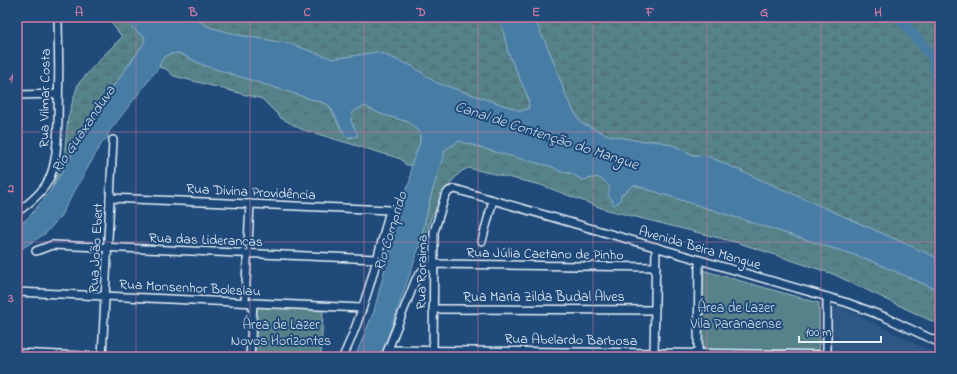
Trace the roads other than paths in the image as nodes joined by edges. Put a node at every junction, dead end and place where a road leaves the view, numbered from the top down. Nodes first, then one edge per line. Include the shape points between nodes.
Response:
1 (58, 17) edge
2 (58, 94) junction
3 (17, 95) edge
4 (113, 140) dead end
5 (449, 191) joint
6 (110, 198) junction
7 (493, 200) junction
8 (250, 204) junction
9 (17, 212) edge
10 (482, 241) dead end
11 (656, 247) junction
12 (108, 248) junction
13 (36, 251) dead end
14 (248, 254) junction
15 (377, 259) junction
16 (699, 260) junction
17 (433, 264) junction
18 (656, 267) junction
19 (17, 292) edge
20 (105, 296) junction
21 (826, 296) junction
22 (249, 302) junction
23 (362, 308) junction
24 (433, 309) junction
25 (655, 310) junction
26 (940, 343) edge
27 (17, 353) edge
28 (387, 354) edge
29 (433, 354) edge
30 (698, 354) junction
31 (654, 355) edge
32 (826, 356) edge
33 (103, 357) edge
34 (250, 357) edge
35 (343, 357) edge

1 - 2 street, Rua Vilmar Costa
2 - 3 street
2 - 9 street, Rua Vilmar Costa via 55,158 51,176 33,200
4 - 6 street, Rua João Ebert
5 - 7 street, Avenida Beira Mangue via 455,189
5 - 17 street, Rua Roraima via 445,196 434,232
6 - 8 street, Rua Divina Providência
6 - 12 street, Rua João Ebert
7 - 10 street
7 - 11 street, Avenida Beira Mangue
8 - 14 street
8 - 15 street, Rua Divina Providência via 390,210
11 - 16 street, Avenida Beira Mangue
11 - 18 street
12 - 13 street, Rua das Lideranças via 52,245
12 - 14 street, Rua das Lideranças
12 - 20 street, Rua João Ebert
14 - 15 street, Rua das Lideranças
14 - 22 street
15 - 23 street
16 - 21 street, Avenida Beira Mangue
16 - 30 street
17 - 18 street, Rua Júlia Caetano de Pinho
17 - 24 street, Rua Roraima
17 - 28 street via 423,270 416,279
18 - 25 street
19 - 20 street, Rua Monsenhor Boleslau
20 - 22 street, Rua Monsenhor Boleslau
20 - 33 street, Rua João Ebert
21 - 26 street, Avenida Beira Mangue via 885,317
21 - 32 street
22 - 23 street, Rua Monsenhor Boleslau
22 - 34 street
23 - 35 street
24 - 25 street, Rua Maria Zilda Budal Alves
24 - 29 street, Rua Roraima
25 - 31 street
27 - 33 street
28 - 29 street, Rua Abelardo Barbosa
29 - 31 street, Rua Abelardo Barbosa
30 - 31 street, Rua Abelardo Barbosa
30 - 32 street, Rua Abelardo Barbosa

